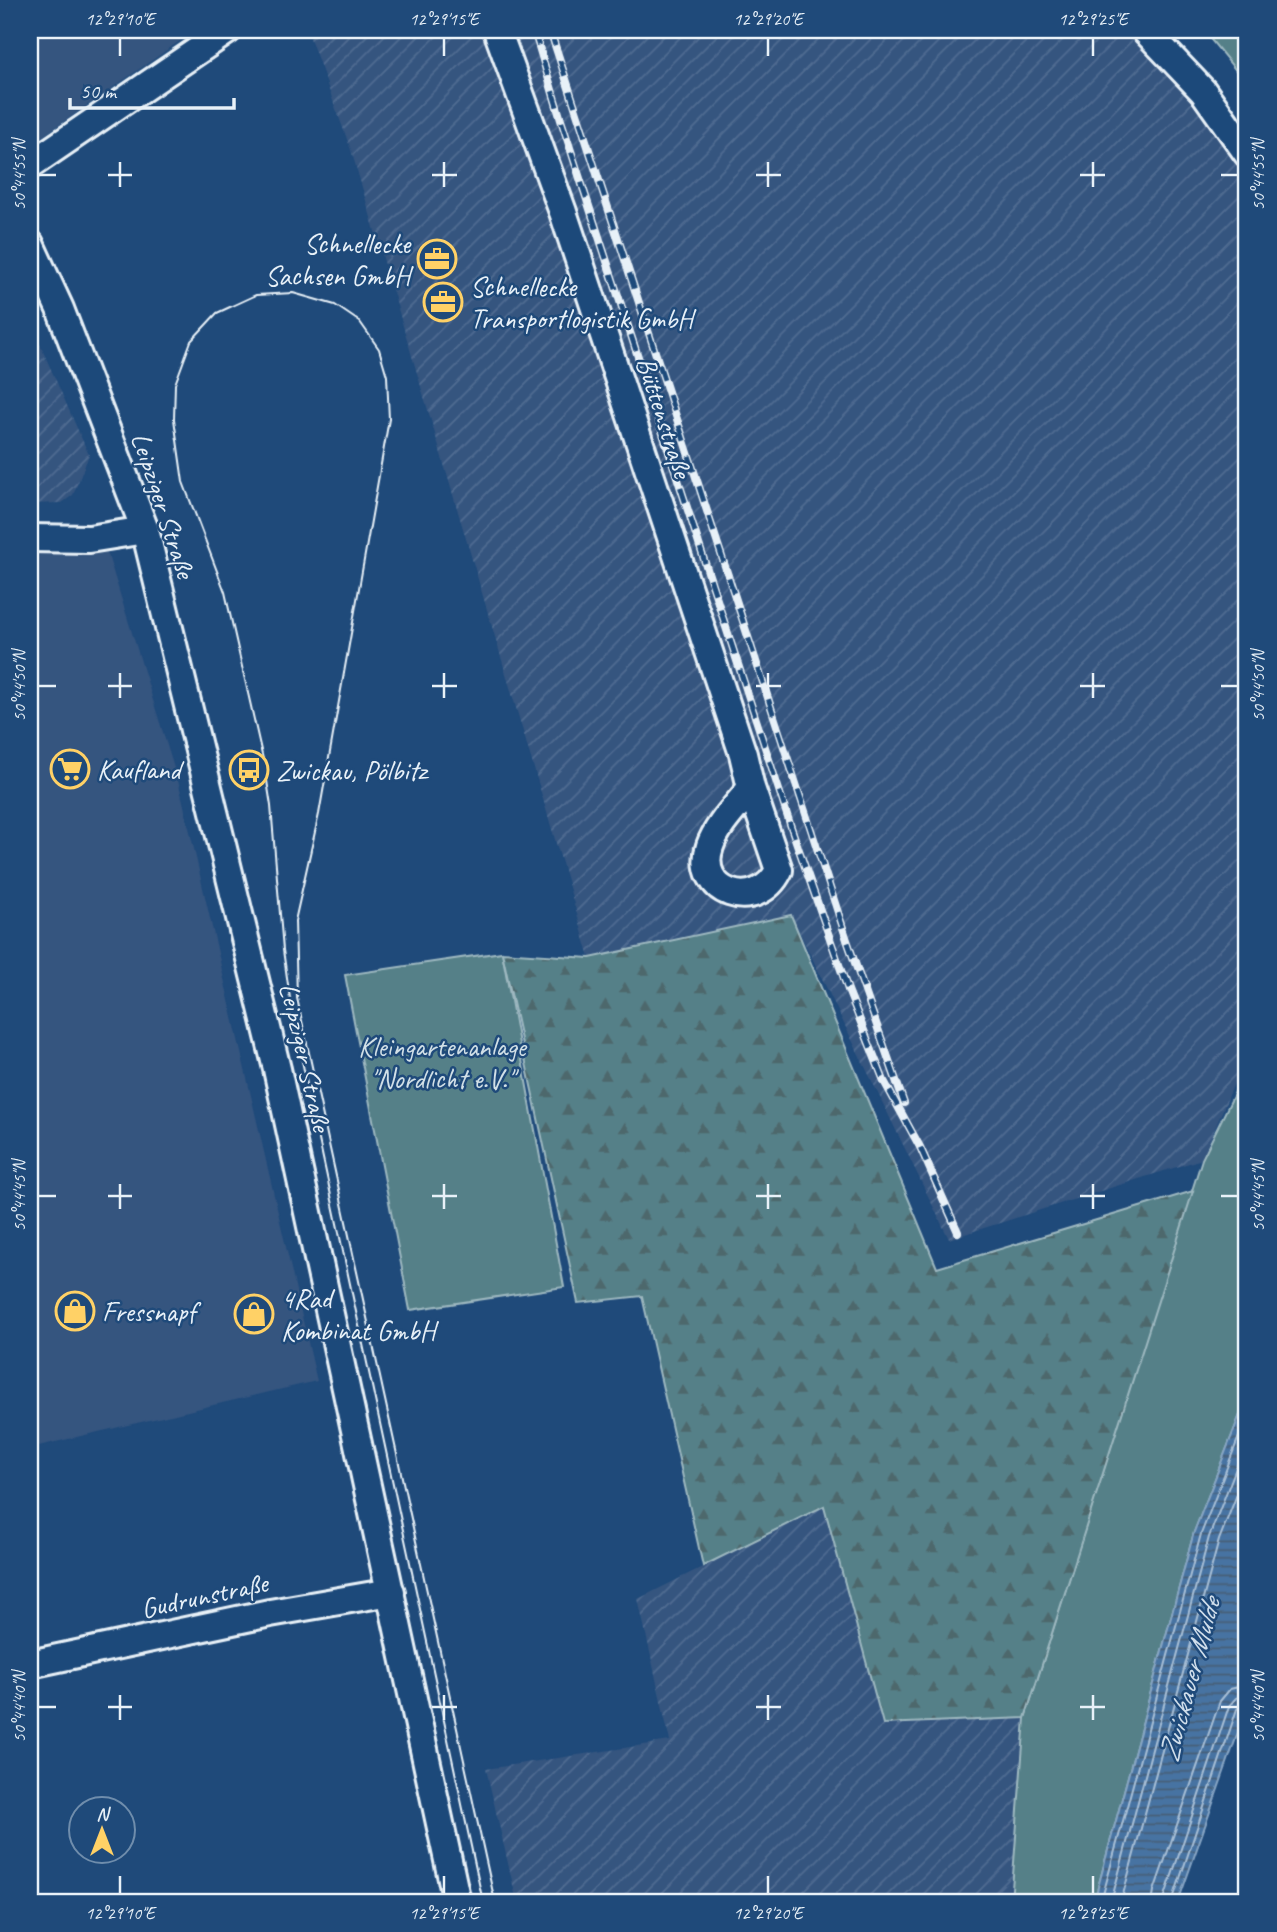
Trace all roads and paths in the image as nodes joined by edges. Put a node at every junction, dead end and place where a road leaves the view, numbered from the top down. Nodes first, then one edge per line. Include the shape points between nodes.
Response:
1 (229, 30) edge
2 (497, 30) edge
3 (1145, 30) edge
4 (1247, 153) edge
5 (30, 165) edge
6 (30, 244) edge
7 (145, 530) junction
8 (30, 538) edge
9 (751, 788) dead end
10 (391, 1592) junction
11 (30, 1664) edge
12 (457, 1902) edge

1 - 5 street
2 - 9 street, Büttenstraße via 563,212
3 - 4 street via 1203,90
6 - 7 street, Leipziger Straße via 60,309
7 - 8 street via 89,539
7 - 10 street, Leipziger Straße via 277,1069
10 - 11 street, Gudrunstraße
10 - 12 street, Leipziger Straße

